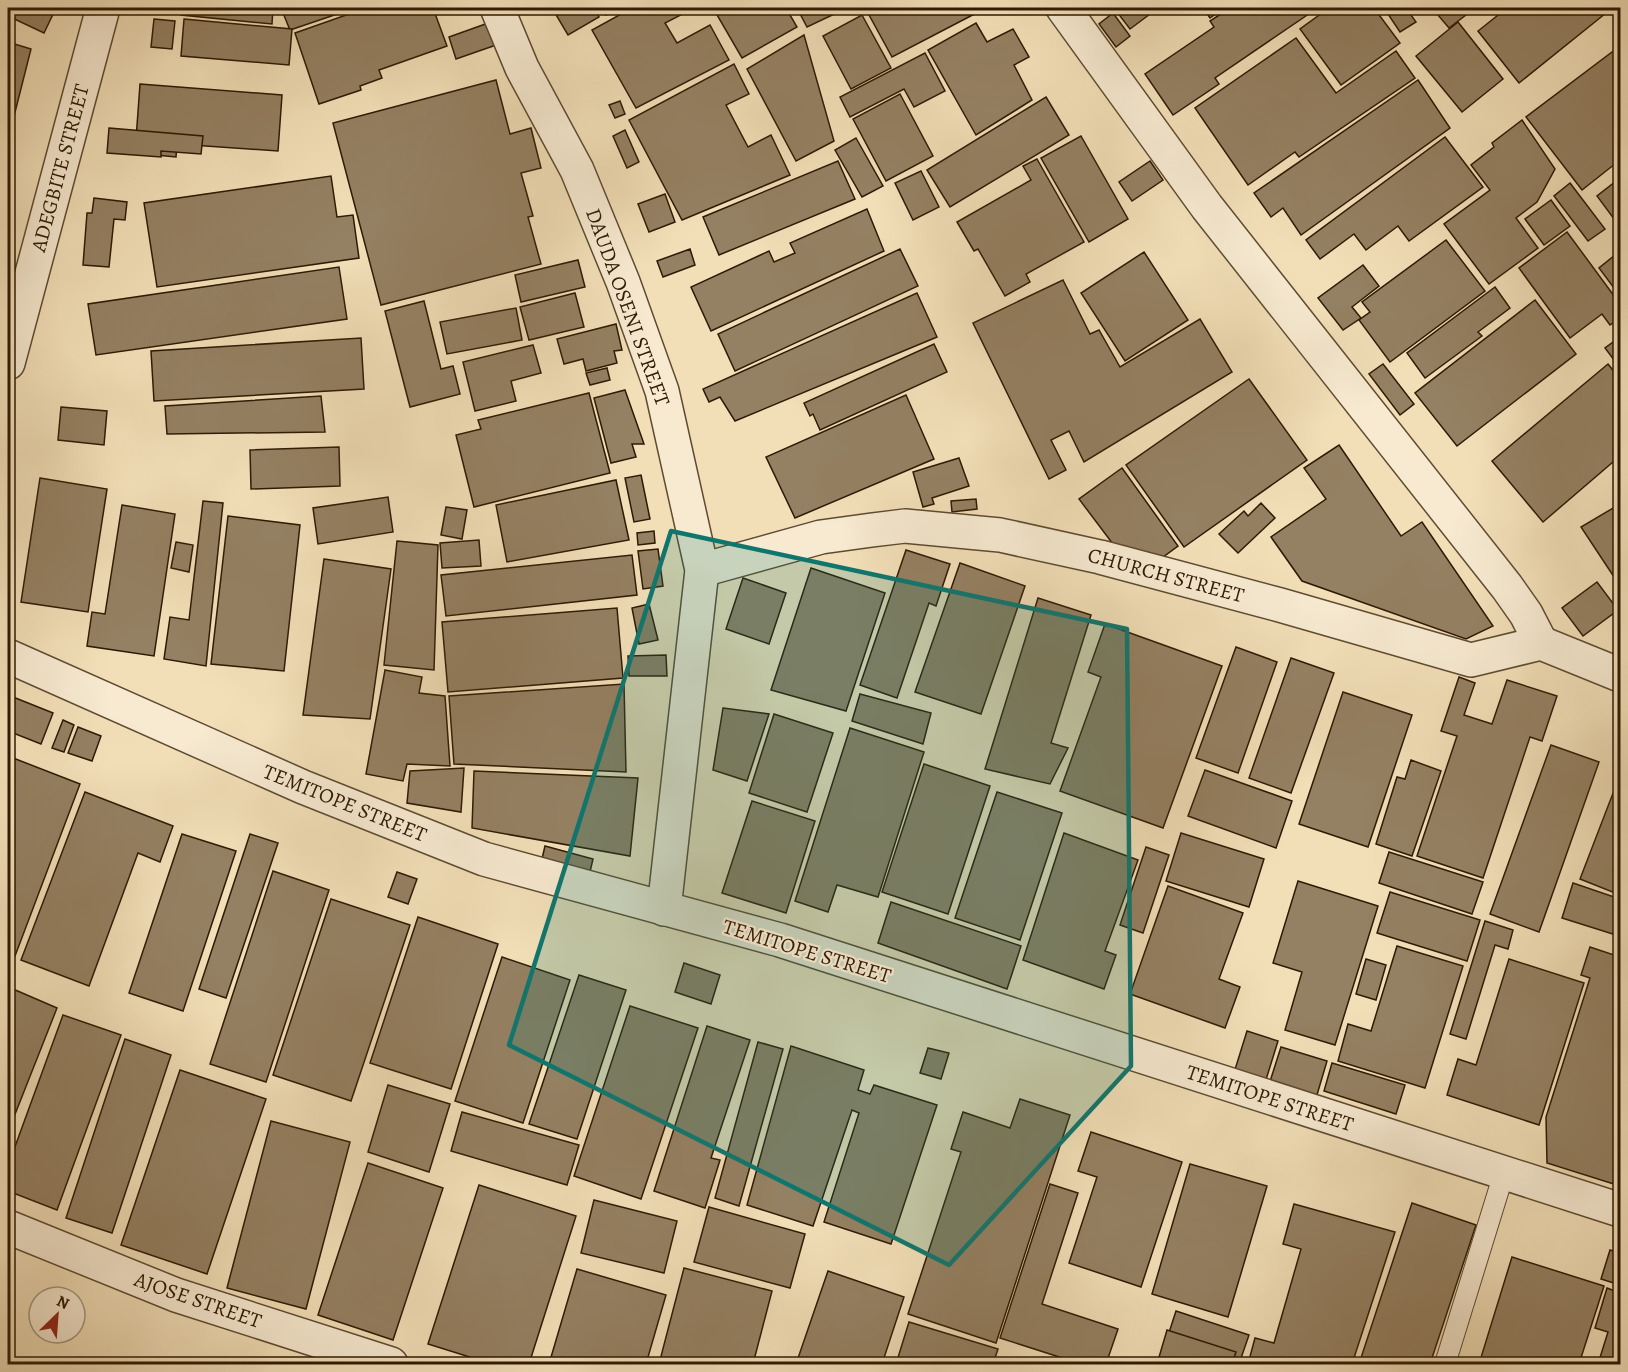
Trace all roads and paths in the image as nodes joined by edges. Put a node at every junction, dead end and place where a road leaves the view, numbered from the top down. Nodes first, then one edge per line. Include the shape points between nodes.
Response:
1 (103, 8) edge
2 (497, 8) edge
3 (1063, 8) edge
4 (8, 363) edge
5 (702, 570) junction
6 (1541, 643) junction
7 (8, 656) edge
8 (1620, 675) edge
9 (664, 909) junction
10 (1504, 1173) junction
11 (1620, 1210) edge
12 (8, 1227) edge
13 (391, 1365) edge
14 (1445, 1365) edge

1 - 4 street, ADEGBITE STREET
2 - 5 street, DAUDA OSENI STREET via 522,68 577,170 623,282 658,380
3 - 6 street via 1207,207 1507,587
5 - 6 street, CHURCH STREET via 821,537 905,526 1000,535 1100,557 1472,660
5 - 9 street, DAUDA OSENI STREET
6 - 8 street
7 - 9 street, TEMITOPE STREET via 303,787 484,860
9 - 10 street, TEMITOPE STREET via 780,940
10 - 11 street, TEMITOPE STREET
10 - 14 lane
12 - 13 street, AJOSE STREET via 176,1295

